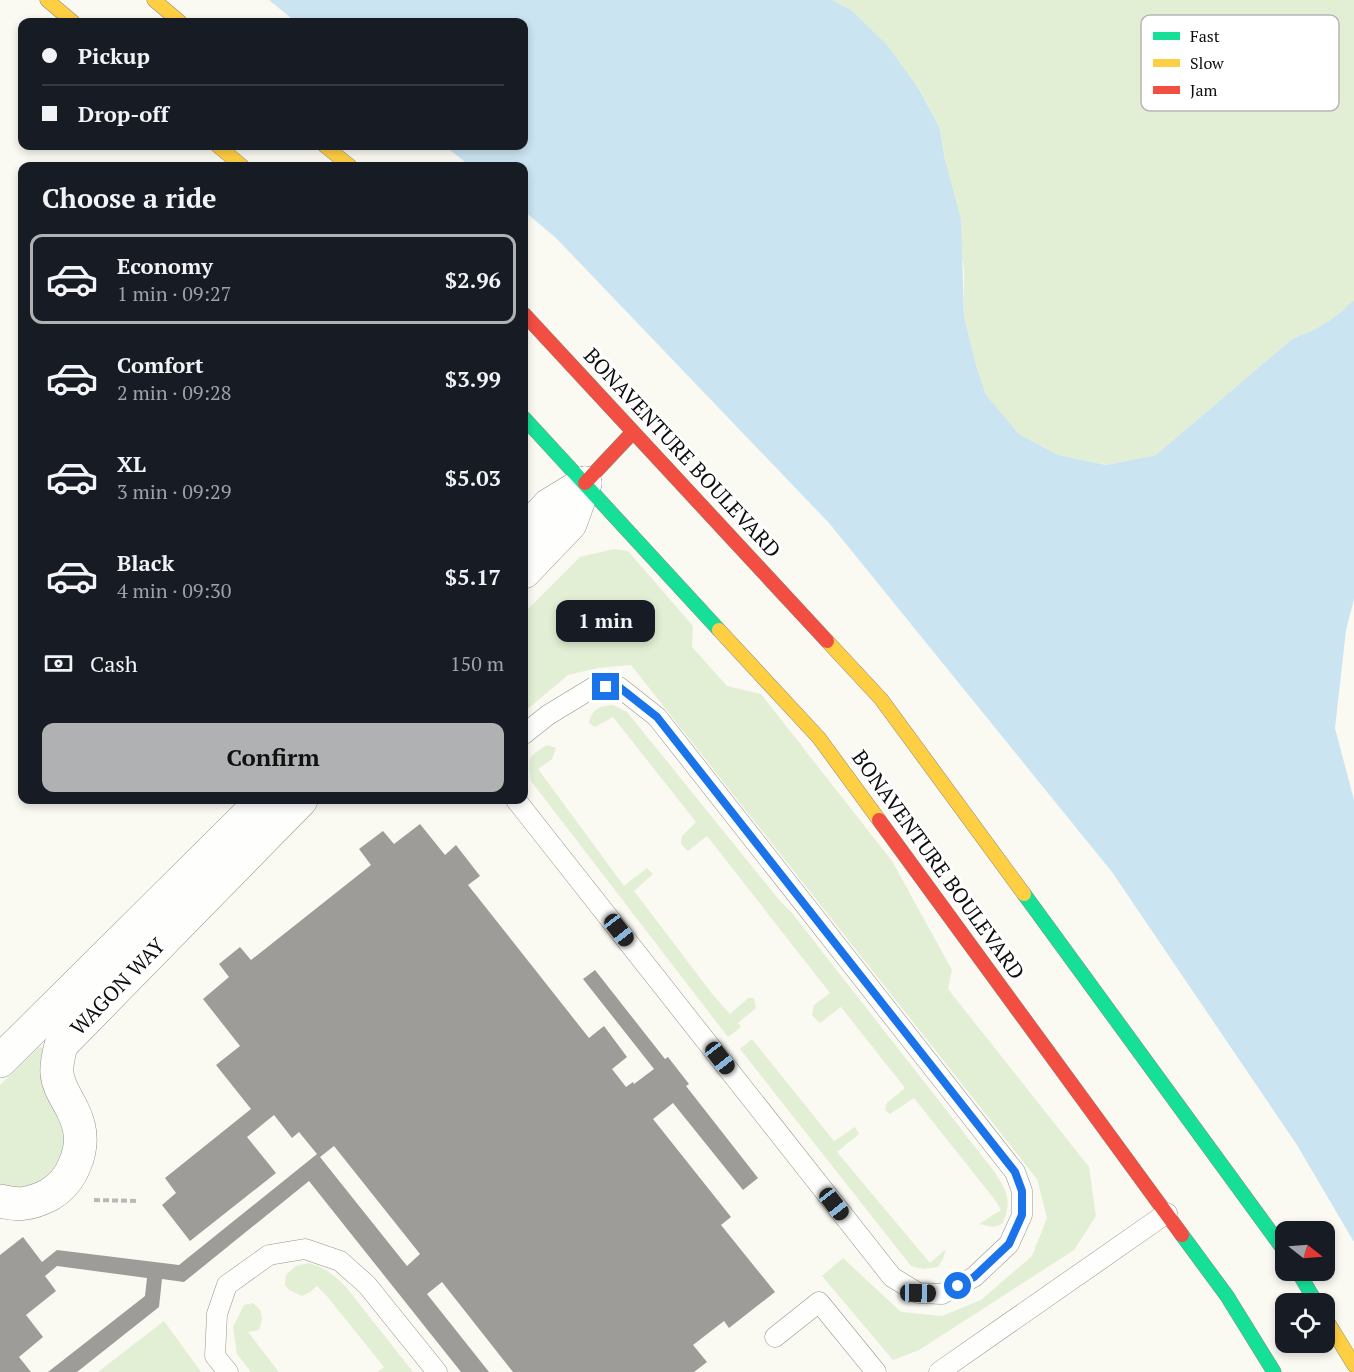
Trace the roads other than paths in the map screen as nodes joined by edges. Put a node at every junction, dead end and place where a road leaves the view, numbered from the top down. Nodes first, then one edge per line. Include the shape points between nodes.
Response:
1 (47, 0) edge
2 (154, 0) edge
3 (68, 18) edge
4 (175, 18) edge
5 (223, 150) edge
6 (330, 150) edge
7 (237, 162) edge
8 (345, 162) edge
9 (528, 318) edge
10 (528, 422) edge
11 (633, 432) junction
12 (585, 483) junction
13 (528, 528) edge
14 (528, 568) edge
15 (528, 731) edge
16 (259, 804) edge
17 (298, 804) edge
18 (519, 804) edge
19 (0, 1061) edge
20 (0, 1202) edge
21 (1167, 1213) junction
22 (1275, 1237) edge
23 (1335, 1334) edge
24 (775, 1337) dead end
25 (1354, 1365) edge
26 (228, 1372) edge
27 (436, 1372) edge
28 (876, 1372) edge
29 (939, 1372) edge
30 (1274, 1372) edge

1 - 3 main road
2 - 4 main road
5 - 7 main road
6 - 8 main road
9 - 11 main road, BONAVENTURE BOULEVARD
10 - 12 main road, BONAVENTURE BOULEVARD
11 - 12 main road
11 - 22 main road, BONAVENTURE BOULEVARD via 880,699
12 - 13 street via 549,505
12 - 14 street via 570,524
12 - 21 main road, BONAVENTURE BOULEVARD via 819,738
15 - 18 lane via 594,687 619,687 657,717 1015,1172 1022,1191 1022,1215 1009,1244 974,1277 942,1294 918,1293 892,1277
16 - 19 street, WAGON WAY
17 - 20 street, WAGON WAY via 61,1045 57,1072 80,1131 80,1152 70,1176 54,1192 34,1203
21 - 29 lane
21 - 30 main road, BONAVENTURE BOULEVARD via 1227,1296
23 - 25 main road
24 - 28 lane via 819,1302
26 - 27 lane via 215,1356 217,1314 227,1285 269,1255 305,1249 340,1261 368,1285

